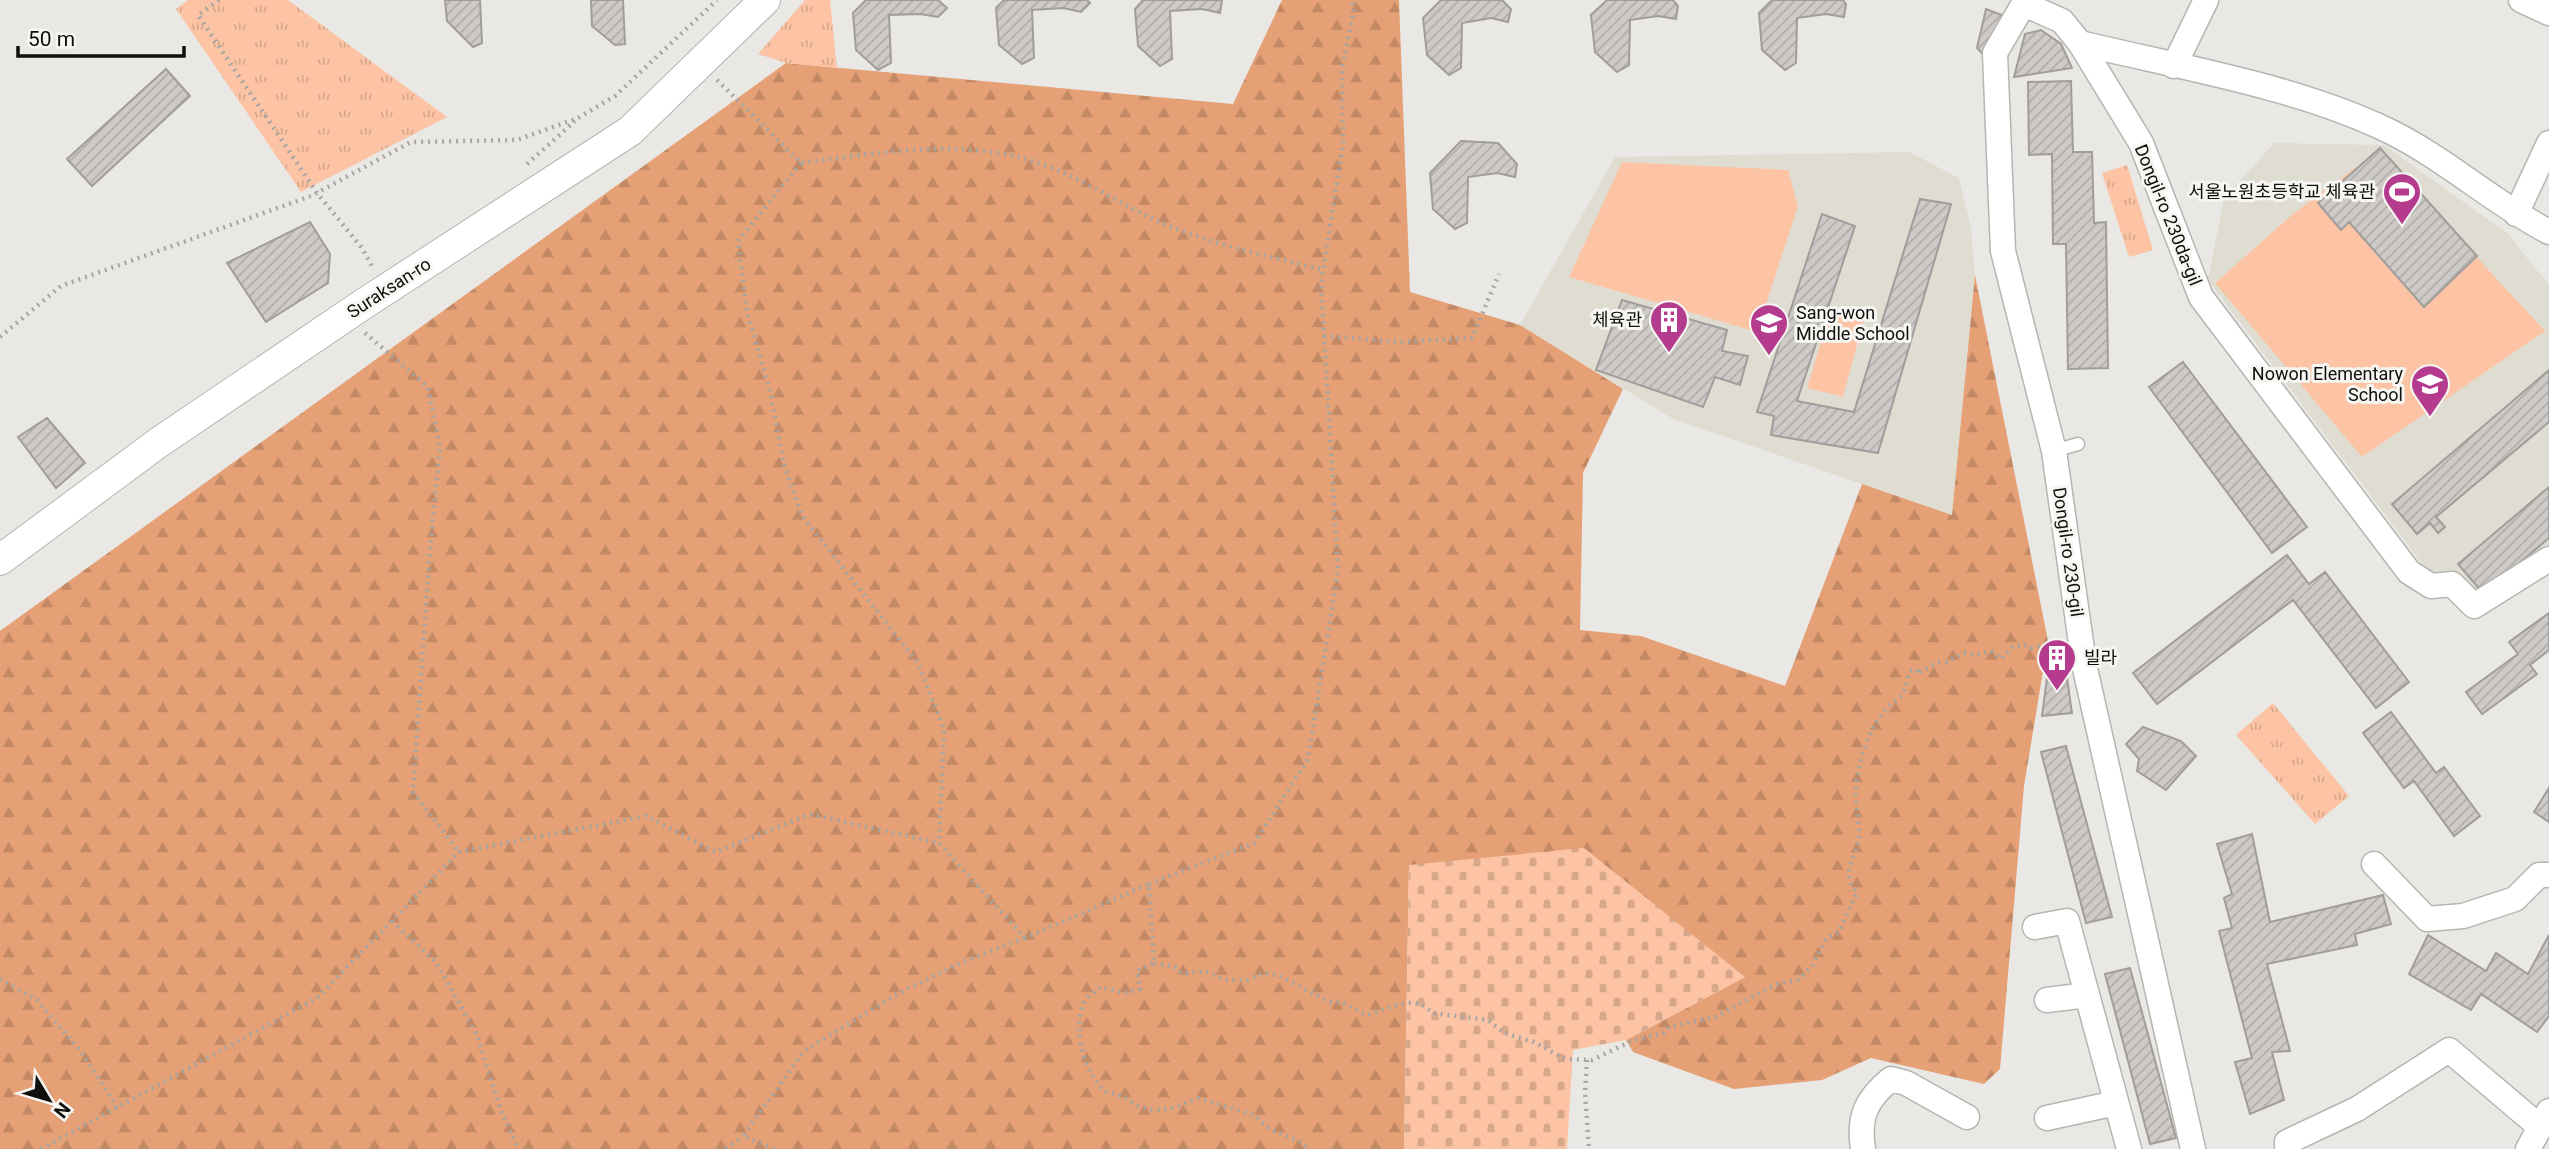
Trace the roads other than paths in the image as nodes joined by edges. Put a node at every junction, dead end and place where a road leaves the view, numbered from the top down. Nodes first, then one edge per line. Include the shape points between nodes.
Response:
1 (765, 0) edge
2 (2206, 0) edge
3 (2521, 0) edge
4 (2025, 2) edge
5 (2549, 13) edge
6 (2080, 43) junction
7 (2174, 66) junction
8 (2549, 143) edge
9 (2516, 214) junction
10 (2549, 232) edge
11 (2078, 444) dead end
12 (2054, 451) junction
13 (2549, 559) edge
14 (0, 561) edge
15 (2374, 864) dead end
16 (2546, 872) edge
17 (2035, 927) dead end
18 (2087, 995) junction
19 (2047, 1000) dead end
20 (2116, 1103) junction
21 (1967, 1117) dead end
22 (2047, 1118) dead end
23 (2544, 1119) edge
24 (1863, 1149) edge
25 (2129, 1149) edge
26 (2193, 1149) edge
27 (2287, 1149) edge
28 (2528, 1149) edge

1 - 14 street, Suraksan-ro via 630,131 158,443
2 - 7 street
3 - 5 street
4 - 6 street, Dongil-ro 230da-gil via 2062,21
4 - 12 street, Dongil-ro 230-gil via 1995,53 2003,251
6 - 7 street
6 - 13 street, Dongil-ro 230da-gil via 2141,143 2201,297 2409,572 2431,586 2452,584 2474,606
7 - 9 street via 2321,102 2384,128 2454,168
8 - 9 street
9 - 10 street
11 - 12 lane
12 - 26 street, Dongil-ro 230-gil via 2080,642
15 - 16 street via 2427,919 2463,916 2515,899
17 - 18 street via 2067,921
18 - 19 street
18 - 20 street
20 - 22 street
20 - 25 street
21 - 24 street via 1891,1079 1873,1093 1861,1115
23 - 27 street via 2449,1050 2357,1109 2287,1142
23 - 28 street

